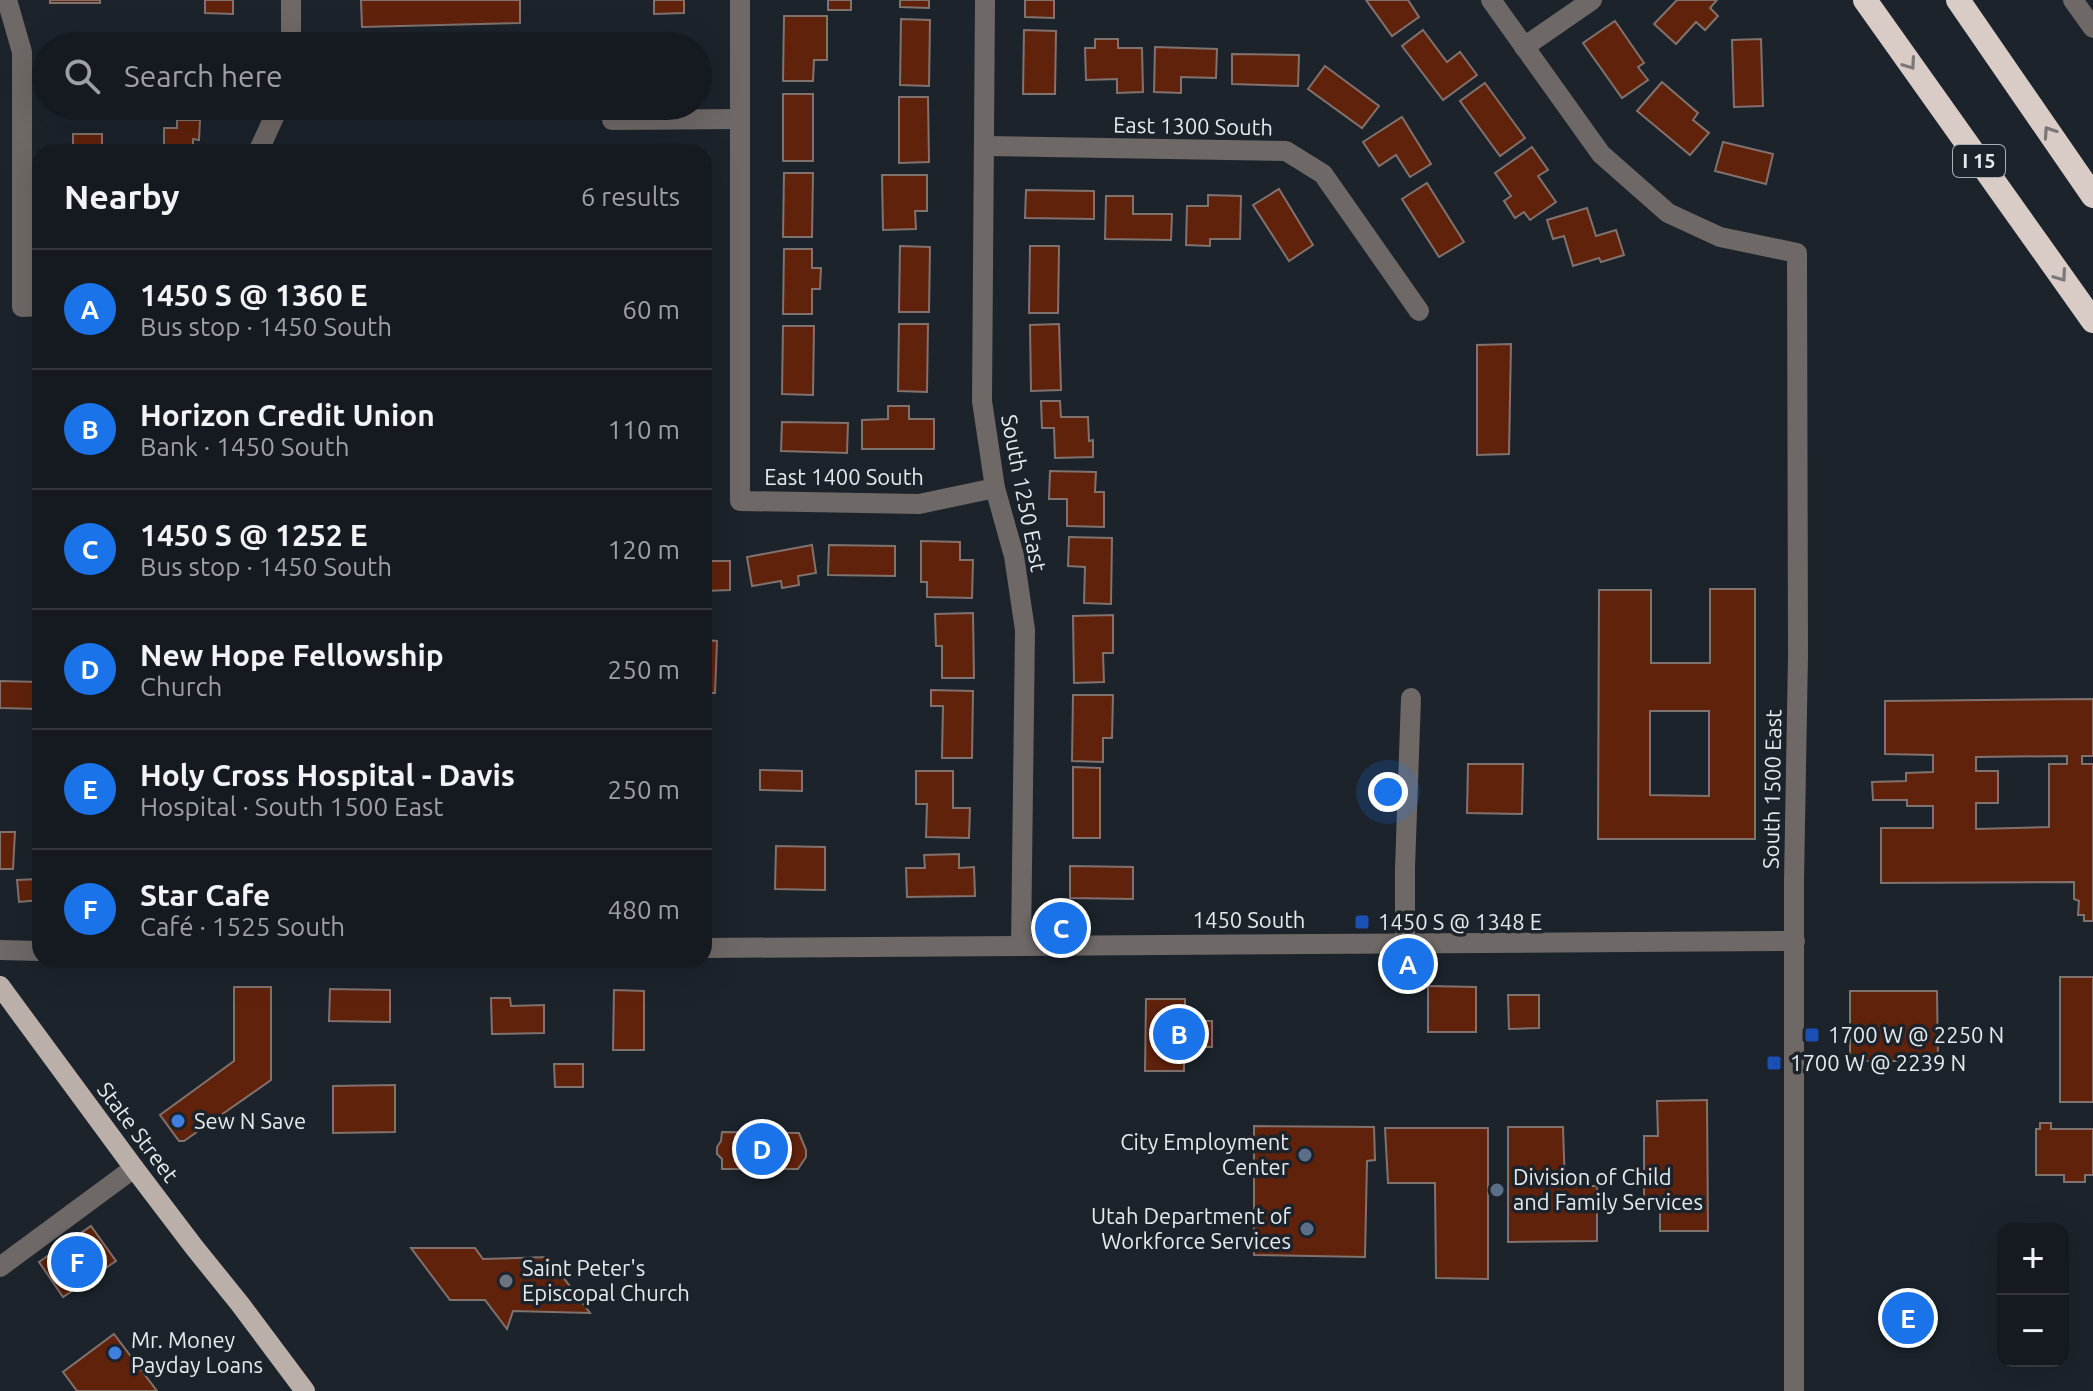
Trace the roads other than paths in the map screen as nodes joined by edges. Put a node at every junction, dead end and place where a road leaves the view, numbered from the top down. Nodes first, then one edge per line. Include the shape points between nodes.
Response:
1 (7, 0) edge
2 (291, 0) edge
3 (740, 0) edge
4 (985, 0) edge
5 (1491, 0) edge
6 (1592, 0) edge
7 (1865, 0) edge
8 (1958, 0) edge
9 (2073, 0) edge
10 (2093, 28) edge
11 (291, 32) edge
12 (1524, 47) junction
13 (712, 119) edge
14 (740, 119) junction
15 (273, 120) edge
16 (262, 144) edge
17 (984, 146) junction
18 (2093, 196) edge
19 (31, 306) edge
20 (1419, 311) dead end
21 (2093, 321) edge
22 (995, 488) junction
23 (1411, 698) dead end
24 (1795, 941) junction
25 (1405, 943) junction
26 (1021, 946) junction
27 (712, 948) edge
28 (0, 950) edge
29 (32, 951) edge
30 (0, 986) edge
31 (134, 1168) junction
32 (0, 1267) edge
33 (305, 1391) edge
34 (1794, 1391) edge

1 - 19 street via 22,52
2 - 11 street
3 - 14 street
4 - 17 street, South 1250 East
5 - 12 street
6 - 12 street
7 -> 21 highway, I 15
18 -> 8 highway
9 - 10 street
12 - 24 street, South 1500 East via 1601,154 1668,213 1720,237 1797,253
13 - 14 street
14 - 22 street, East 1400 South via 740,501 919,504
15 - 16 street
17 - 20 street, East 1300 South via 1286,151 1323,174
17 - 22 street, South 1250 East via 982,401
22 - 26 street, South 1250 East via 1014,556 1025,630
23 - 25 street
24 - 25 street, 1450 South
24 - 34 street, South 1500 East
25 - 26 street, 1450 South
26 - 27 street, 1450 South
28 - 29 street
30 - 31 main road, State Street
31 - 32 street
31 - 33 main road, State Street

